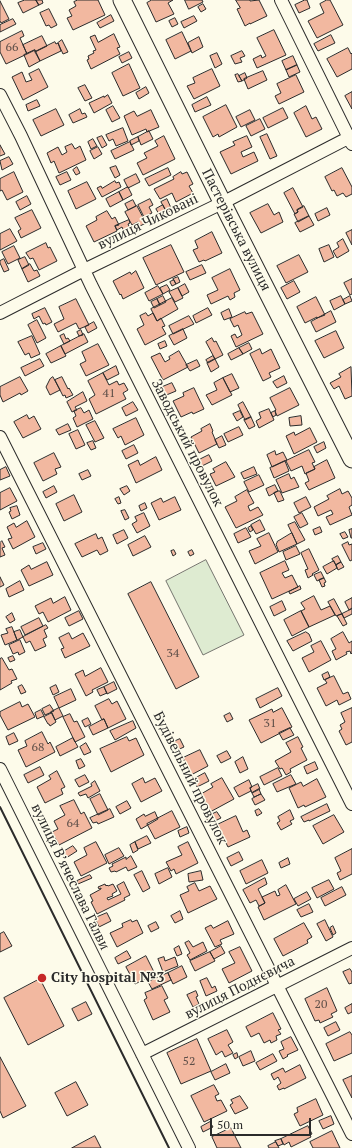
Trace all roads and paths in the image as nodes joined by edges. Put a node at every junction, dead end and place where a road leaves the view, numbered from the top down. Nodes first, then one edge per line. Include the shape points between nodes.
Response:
1 (122, 0) edge
2 (281, 0) edge
3 (0, 95) edge
4 (351, 139) edge
5 (222, 203) junction
6 (84, 270) junction
7 (0, 313) edge
8 (0, 437) edge
9 (352, 459) edge
10 (0, 769) edge
11 (352, 804) edge
12 (352, 948) edge
13 (277, 985) junction
14 (142, 1054) junction
15 (352, 1134) edge
16 (189, 1148) edge

1 - 5 main road, Пастерівська вулиця
2 - 4 street
3 - 6 street, Заводський провулок
4 - 5 street, вулиця Чиковані
5 - 6 street, вулиця Чиковані
5 - 9 main road, Пастерівська вулиця
6 - 7 street, вулиця Чиковані
6 - 11 street, Заводський провулок
8 - 13 street, Будівельний провулок
10 - 14 street, вулиця Вʼячеслава Галви
12 - 13 street, вулиця Поднєвича
13 - 14 street, вулиця Поднєвича
13 - 15 street, Будівельний провулок
14 - 16 street, вулиця Вʼячеслава Галви

